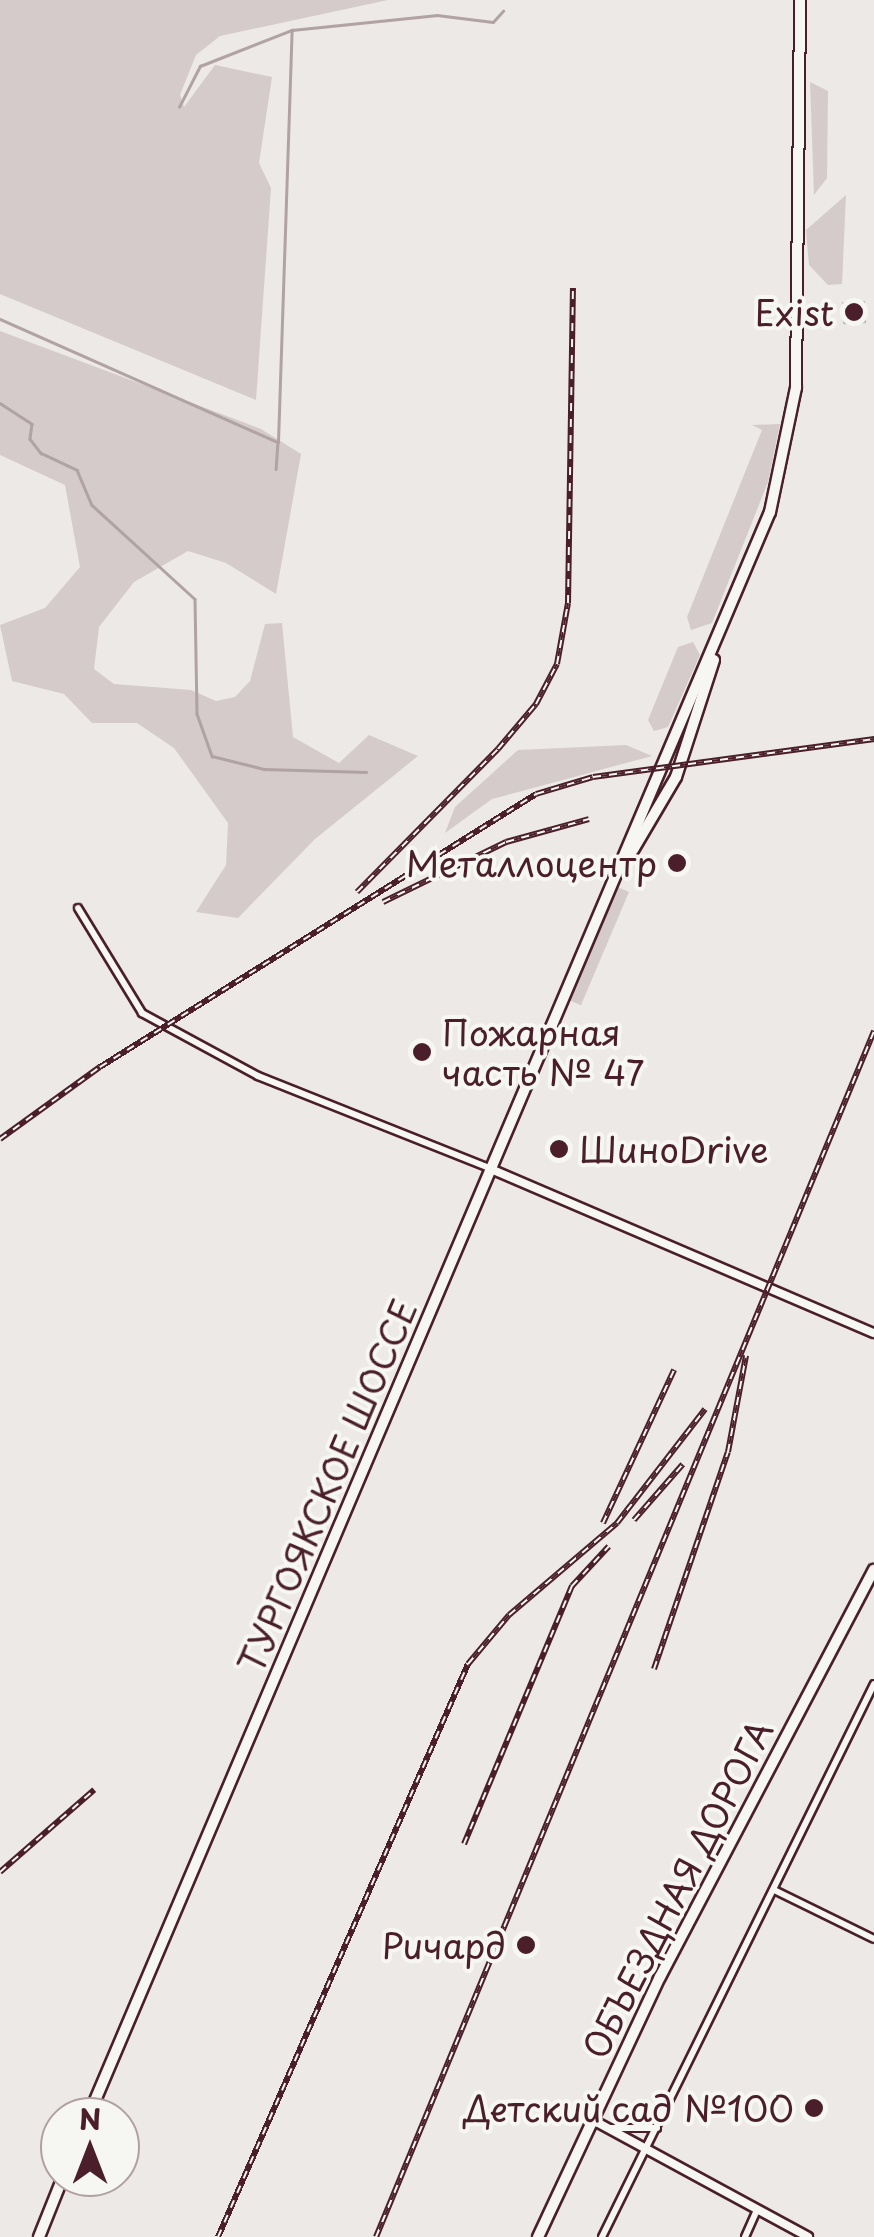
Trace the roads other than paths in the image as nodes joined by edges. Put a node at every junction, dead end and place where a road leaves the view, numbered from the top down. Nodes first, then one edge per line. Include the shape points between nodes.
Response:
1 (800, 0) edge
2 (718, 645) junction
3 (617, 876) junction
4 (78, 908) dead end
5 (493, 1170) junction
6 (874, 1333) edge
7 (874, 1570) edge
8 (870, 1589) edge
9 (874, 1684) edge
10 (774, 1890) junction
11 (874, 1940) edge
12 (97, 2097) edge
13 (591, 2119) junction
14 (609, 2128) junction
15 (657, 2128) junction
16 (644, 2154) junction
17 (55, 2197) edge
18 (756, 2212) junction
19 (38, 2237) edge
20 (538, 2237) edge
21 (602, 2237) edge
22 (745, 2237) edge
23 (808, 2237) edge

1 - 2 main road, ТУРГОЯКСКОЕ ШОССЕ via 793,423 762,538
2 - 3 main road, ТУРГОЯКСКОЕ ШОССЕ
2 - 3 main road, ТУРГОЯКСКОЕ ШОССЕ via 676,777
3 - 5 main road, ТУРГОЯКСКОЕ ШОССЕ
4 - 5 street via 142,1013 258,1076
5 - 6 street
5 - 12 main road, ТУРГОЯКСКОЕ ШОССЕ
7 - 8 main road, ОБЪЕЗДНАЯ ДОРОГА
8 - 13 main road, ОБЪЕЗДНАЯ ДОРОГА
9 - 10 street
10 - 11 street
10 - 15 street
13 - 14 street
13 - 20 main road, ОБЪЕЗДНАЯ ДОРОГА
14 - 15 street
14 - 16 street
15 - 16 street
16 - 18 street
16 - 21 street
17 - 19 main road
18 - 22 street
18 - 23 street

